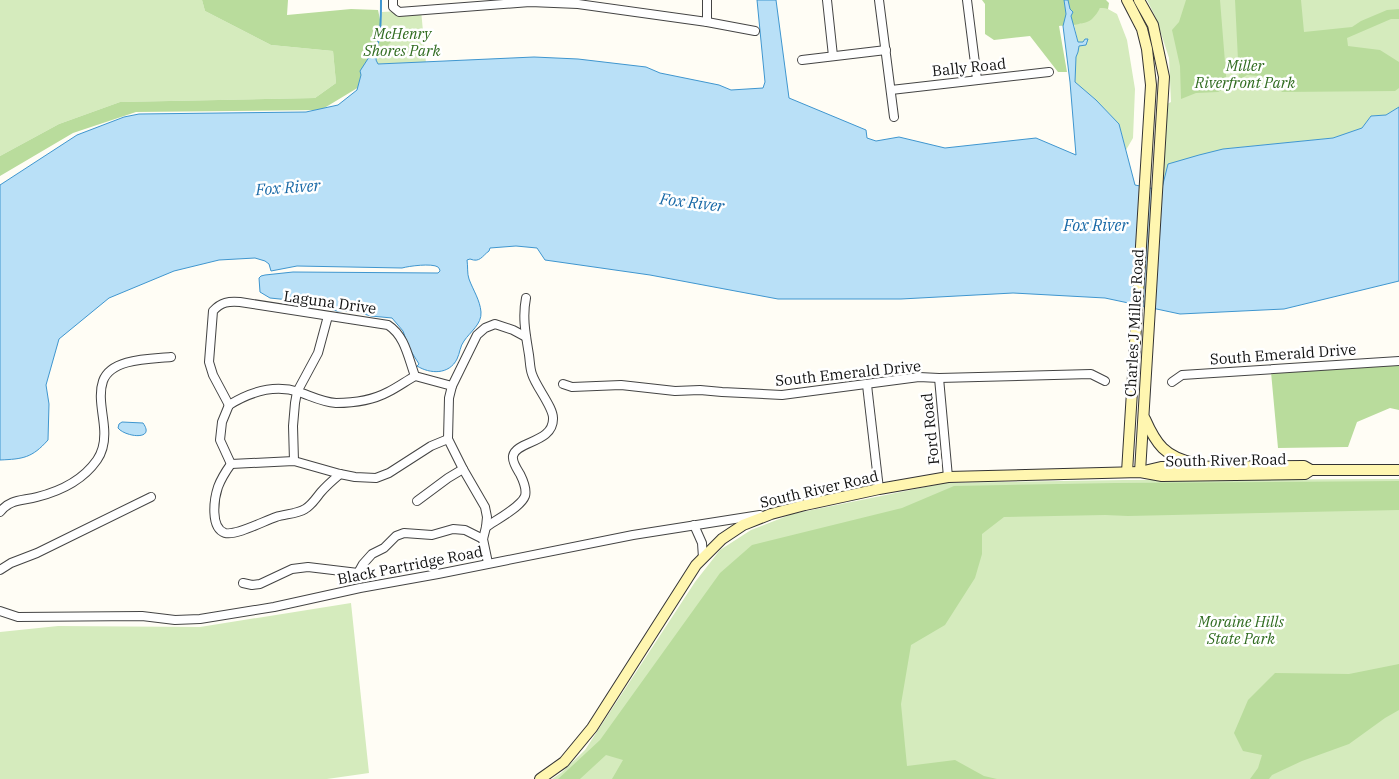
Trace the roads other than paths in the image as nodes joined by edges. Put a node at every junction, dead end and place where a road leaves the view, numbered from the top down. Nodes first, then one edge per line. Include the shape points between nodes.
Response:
1 (393, 0) edge
2 (619, 0) edge
3 (708, 0) edge
4 (826, 0) edge
5 (879, 0) edge
6 (967, 0) edge
7 (1128, 0) edge
8 (1139, 0) edge
9 (530, 1) edge
10 (620, 9) junction
11 (707, 22) junction
12 (756, 31) dead end
13 (886, 50) junction
14 (833, 56) junction
15 (802, 60) dead end
16 (1049, 72) dead end
17 (977, 80) junction
18 (891, 90) junction
19 (894, 117) dead end
20 (526, 298) dead end
21 (328, 316) junction
22 (526, 337) junction
23 (171, 357) dead end
24 (1399, 361) edge
25 (415, 376) junction
26 (939, 378) junction
27 (1105, 381) dead end
28 (1172, 382) dead end
29 (563, 384) dead end
30 (867, 385) junction
31 (452, 386) junction
32 (297, 392) junction
33 (229, 404) junction
34 (1144, 417) junction
35 (448, 439) junction
36 (294, 461) junction
37 (231, 464) junction
38 (1212, 467) junction
39 (463, 469) junction
40 (1311, 470) junction
41 (1399, 470) edge
42 (1127, 472) junction
43 (1140, 472) junction
44 (340, 474) junction
45 (948, 477) junction
46 (879, 489) junction
47 (151, 497) dead end
48 (417, 501) dead end
49 (0, 512) edge
50 (770, 514) junction
51 (694, 525) junction
52 (486, 527) junction
53 (483, 539) junction
54 (703, 558) junction
55 (488, 564) junction
56 (0, 570) edge
57 (358, 573) junction
58 (243, 583) dead end
59 (360, 588) junction
60 (0, 611) edge
61 (540, 779) edge

1 - 9 street via 393,7 399,12
2 - 10 street
3 - 11 street
4 - 14 street
5 - 13 street
6 - 17 street
7 - 42 street, Charles J Miller Road via 1142,29 1151,85
8 - 34 street, Charles J Miller Road via 1153,25 1164,77
9 - 10 street
10 - 11 street
11 - 12 street
13 - 14 street
13 - 18 street
14 - 15 street
16 - 17 street, Bally Road
17 - 18 street, Bally Road
18 - 19 street
20 - 22 street
21 - 25 street, Laguna Drive via 388,325 401,336
21 - 32 street via 318,353
21 - 33 street, Laguna Drive via 240,302 228,301 218,305 213,311 210,362 212,375
22 - 31 street via 495,324 485,328 477,335
22 - 52 street via 532,374 554,418 548,433 516,450 513,456 526,495 520,504
23 - 49 street via 132,361 108,373 102,395 103,447 89,470 65,488 9,503
24 - 28 street, South Emerald Drive via 1182,374
25 - 31 street
25 - 32 street via 388,392 355,401 335,403
26 - 27 street, South Emerald Drive via 1091,374
26 - 30 street, South Emerald Drive via 919,377
26 - 45 street, Ford Road
29 - 30 street, South Emerald Drive via 572,387 621,385 675,391 782,395
30 - 46 street
31 - 35 street
32 - 33 street via 274,388 252,393
32 - 36 street via 293,426
33 - 37 street via 220,440
34 - 38 street via 1152,435 1167,453
34 - 43 street, Charles J Miller Road
35 - 39 street
35 - 44 street via 376,478
36 - 37 street
36 - 44 street
37 - 44 street via 217,489 214,504 214,518 218,528 225,533 235,533 284,514 304,510
38 - 40 street, South River Road via 1304,466
38 - 43 street, South River Road via 1161,467
39 - 48 street
39 - 52 street via 484,507
40 - 41 street, South River Road
40 - 43 street, South River Road via 1305,474 1162,476
42 - 43 street, South River Road
42 - 45 street, South River Road
45 - 46 street, South River Road
46 - 50 street, South River Road
47 - 56 street
50 - 51 street, Black Partridge Road
50 - 54 street, South River Road via 743,524
51 - 54 street via 702,543
51 - 55 street, Black Partridge Road
52 - 53 street
53 - 55 street
53 - 57 street via 465,530 453,529 432,535 404,533 372,554
54 - 61 street, South River Road via 592,728 564,762
55 - 59 street, Black Partridge Road
57 - 58 street via 308,567 292,569 260,584
57 - 59 street
59 - 60 street, Black Partridge Road via 200,620 142,616 18,617

